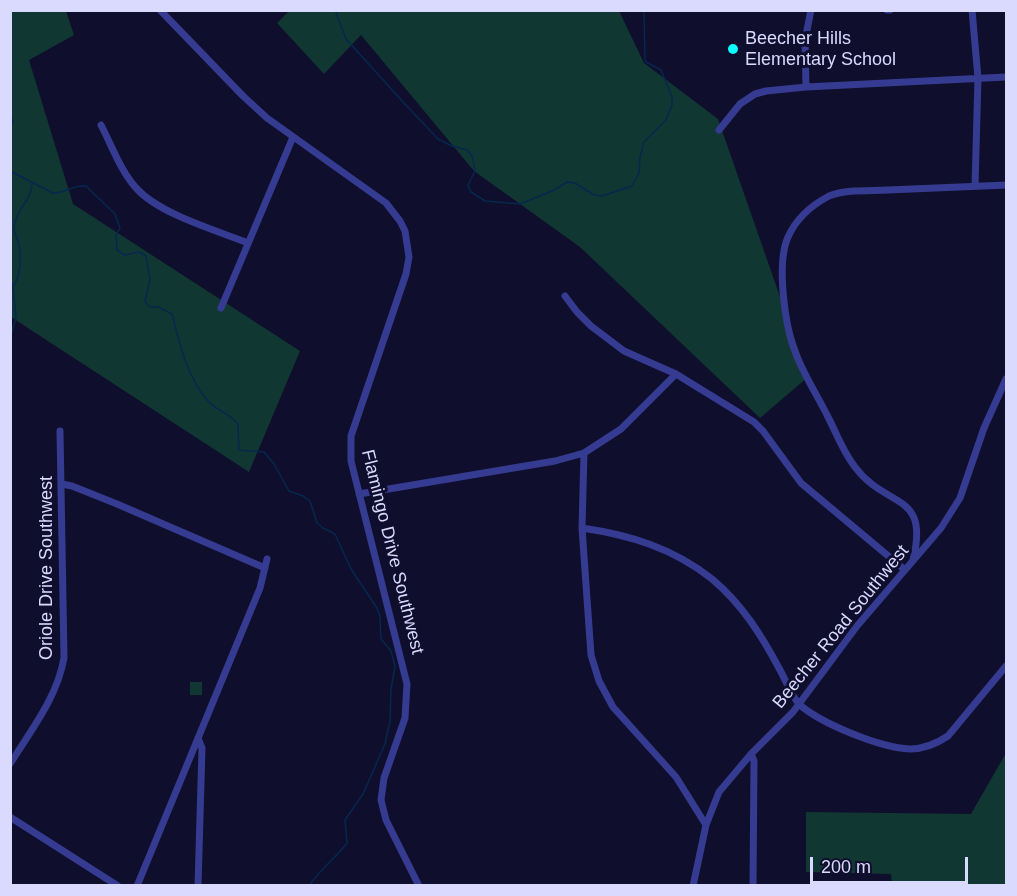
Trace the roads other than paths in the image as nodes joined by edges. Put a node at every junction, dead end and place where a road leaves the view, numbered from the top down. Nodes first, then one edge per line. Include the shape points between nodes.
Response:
1 (160, 10) edge
2 (811, 10) edge
3 (972, 10) edge
4 (1006, 77) edge
5 (978, 78) junction
6 (806, 87) junction
7 (101, 125) dead end
8 (719, 130) dead end
9 (293, 137) junction
10 (1006, 185) edge
11 (975, 186) junction
12 (248, 243) junction
13 (565, 296) dead end
14 (221, 308) dead end
15 (676, 374) junction
16 (1006, 379) edge
17 (60, 431) dead end
18 (584, 453) junction
19 (62, 484) junction
20 (359, 494) junction
21 (582, 528) junction
22 (267, 559) dead end
23 (913, 560) junction
24 (266, 568) junction
25 (905, 570) junction
26 (1006, 666) edge
27 (799, 705) junction
28 (198, 738) junction
29 (751, 754) junction
30 (10, 764) edge
31 (10, 818) edge
32 (706, 825) junction
33 (118, 885) edge
34 (137, 885) edge
35 (198, 885) edge
36 (419, 885) edge
37 (693, 885) edge
38 (753, 885) edge

1 - 9 street, Flamingo Drive Southwest via 243,96
2 - 6 street via 805,40
3 - 5 street
4 - 5 street
5 - 6 street
5 - 11 street
6 - 8 street via 755,94 734,110
7 - 12 street via 128,177 146,198
9 - 12 street
9 - 20 street, Flamingo Drive Southwest via 386,203 400,220 408,242 406,274 351,436 351,461
10 - 11 street
11 - 23 street via 830,196 799,219 785,250 783,293 796,354 851,462 867,480 914,516 919,535
12 - 14 street
13 - 15 street via 591,326 624,351
15 - 18 street via 621,429
15 - 25 street via 754,422 801,483
16 - 23 street, Beecher Road Southwest via 960,498
17 - 19 street, Oriole Drive Southwest
18 - 20 street
18 - 21 street
19 - 24 street
19 - 30 street, Oriole Drive Southwest via 62,670 50,701
20 - 36 street, Flamingo Drive Southwest via 407,684 405,718 384,778 381,800 386,820
21 - 27 street via 646,542 681,558 712,579 760,633
21 - 32 street via 591,655 599,681 613,707 670,769
22 - 24 street
23 - 25 street, Beecher Road Southwest
24 - 28 street
25 - 27 street, Beecher Road Southwest via 857,626
26 - 27 street via 948,736 922,748 874,742
27 - 29 street, Beecher Road Southwest
28 - 34 street
28 - 35 street via 202,747
29 - 32 street, Beecher Road Southwest via 719,792
29 - 38 street
31 - 33 street
32 - 37 street, Beecher Road Southwest

